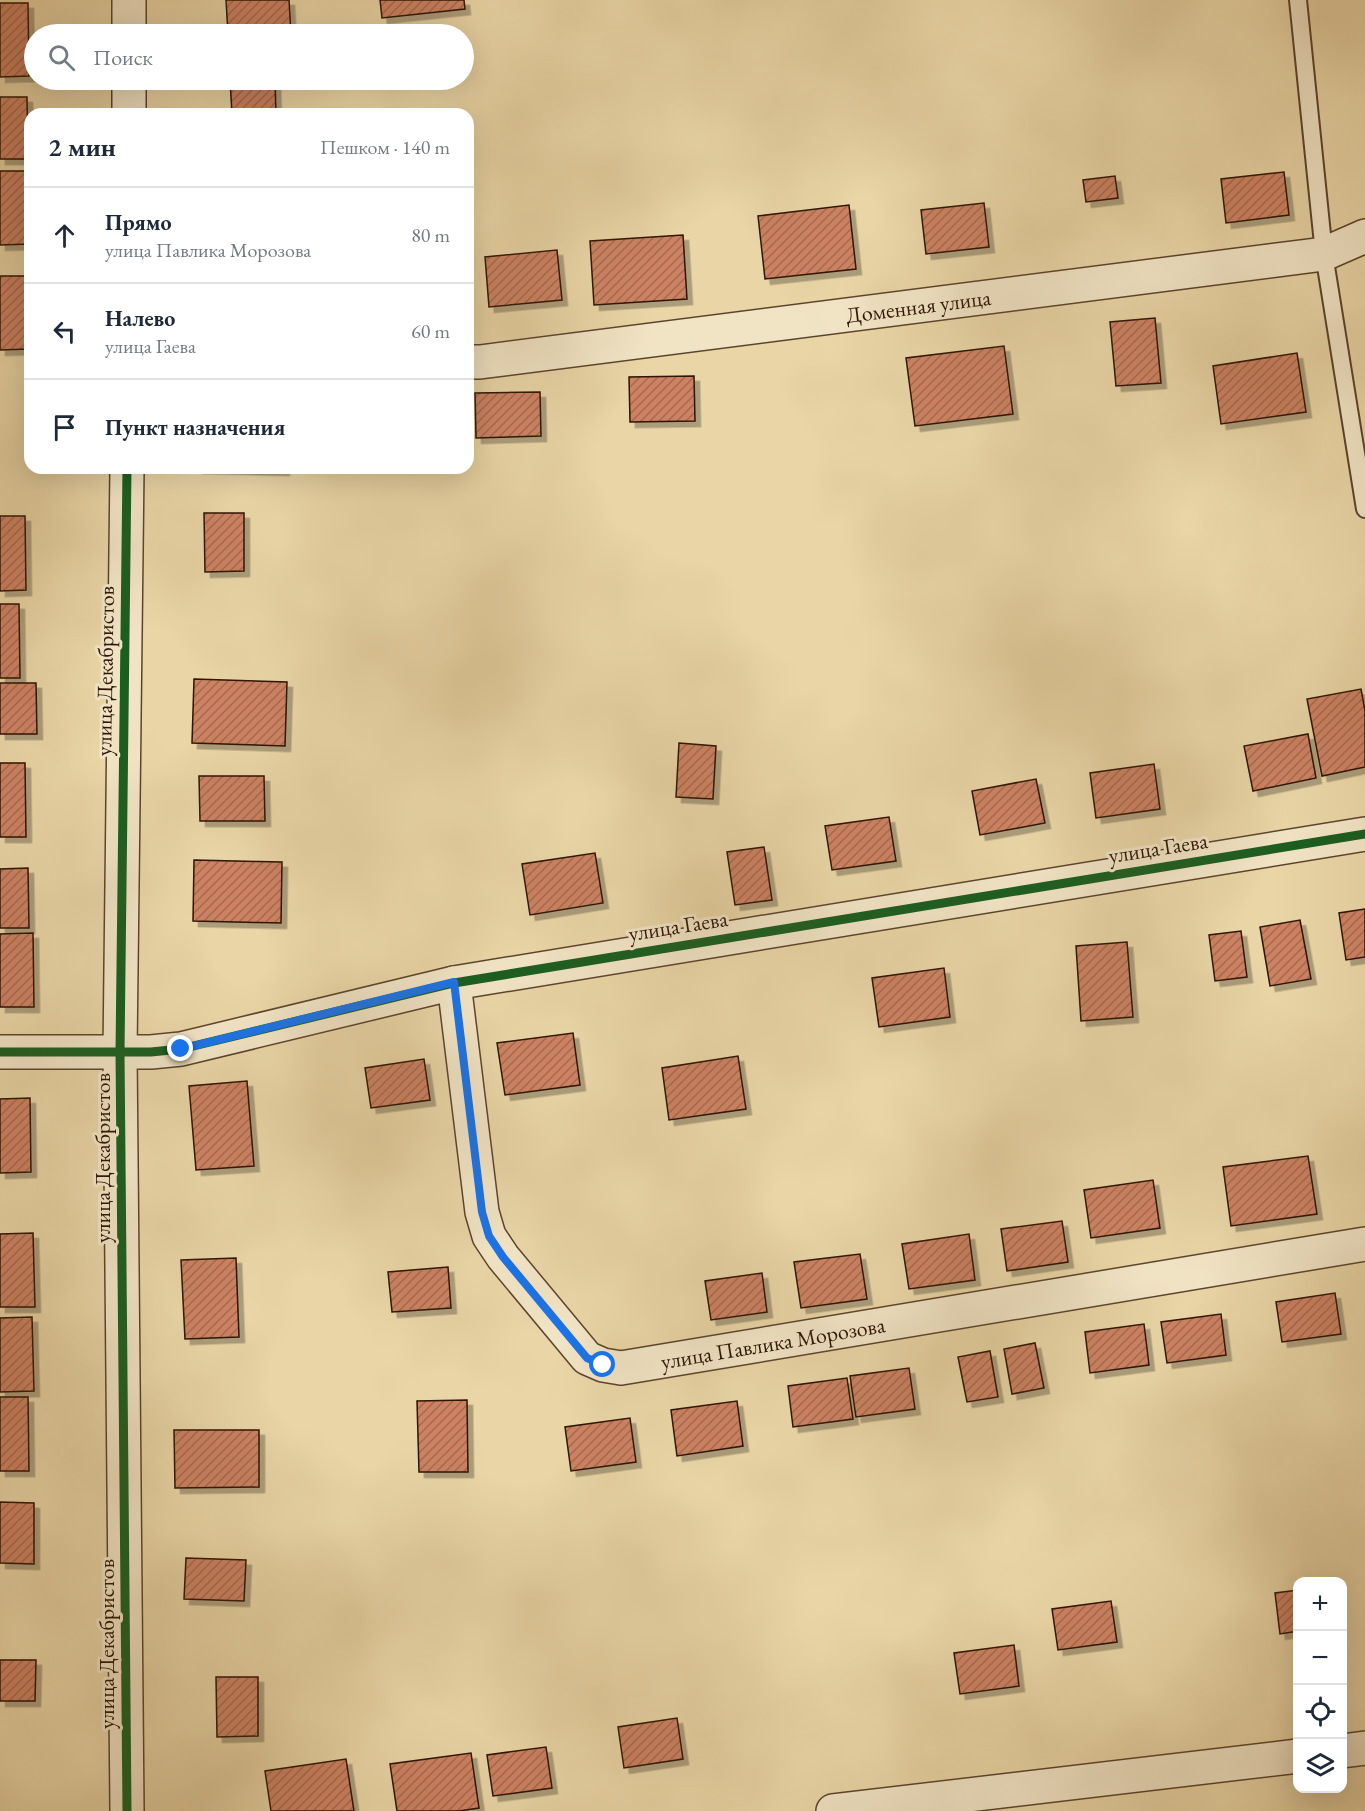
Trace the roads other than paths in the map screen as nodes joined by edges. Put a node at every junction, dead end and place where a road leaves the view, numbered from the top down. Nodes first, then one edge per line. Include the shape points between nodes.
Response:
1 (129, 0) edge
2 (1299, 0) edge
3 (129, 24) edge
4 (129, 90) edge
5 (129, 108) edge
6 (1365, 236) edge
7 (1324, 254) junction
8 (474, 362) edge
9 (127, 474) edge
10 (1365, 509) edge
11 (1365, 834) edge
12 (454, 982) junction
13 (0, 1052) edge
14 (120, 1052) junction
15 (1365, 1244) edge
16 (1365, 1748) edge
17 (1347, 1750) edge
18 (1293, 1757) edge
19 (127, 1811) edge
20 (833, 1811) edge

1 - 3 street
2 - 7 lane
4 - 5 street
6 - 7 street, Доменная улица
7 - 8 street, Доменная улица
7 - 10 lane
9 - 14 street, улица Декабристов
11 - 12 street, улица Гаева
12 - 14 street, улица Гаева via 181,1049
12 - 15 street, улица Павлика Морозова via 482,1212 489,1236 587,1358 603,1365 621,1368
13 - 14 street, улица Гаева
14 - 19 street, улица Декабристов
16 - 17 street
18 - 20 street

